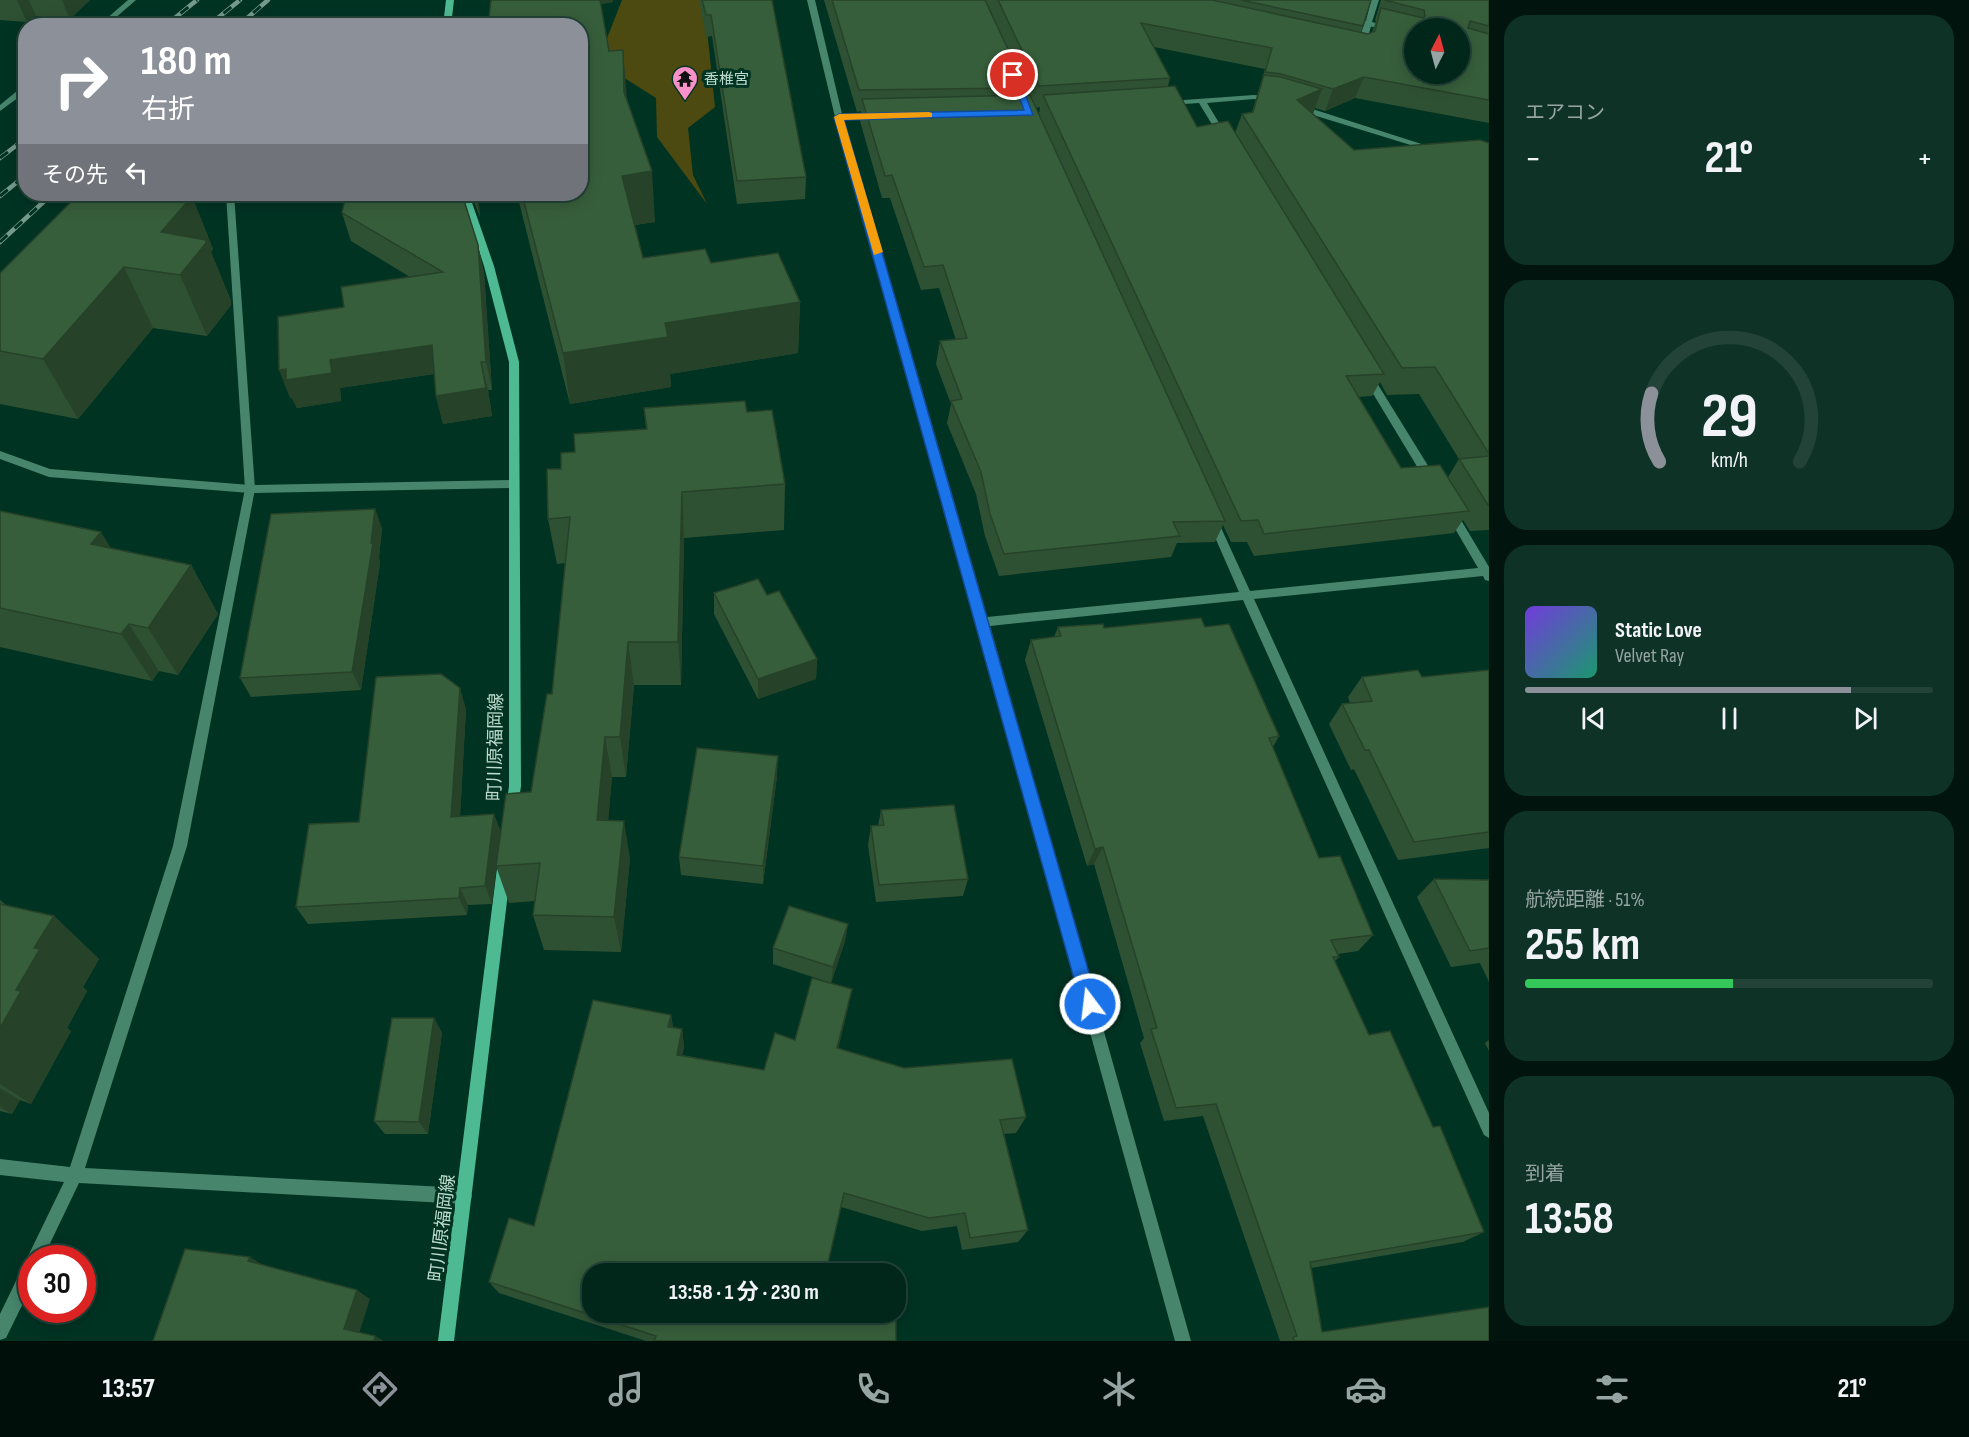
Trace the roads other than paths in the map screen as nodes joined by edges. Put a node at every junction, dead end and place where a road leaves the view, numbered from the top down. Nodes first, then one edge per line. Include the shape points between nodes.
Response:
1 (132, 0) edge
2 (450, 0) edge
3 (811, 0) edge
4 (1375, 0) edge
5 (111, 18) edge
6 (448, 18) edge
7 (1368, 23) junction
8 (1404, 32) edge
9 (1348, 48) edge
10 (18, 94) edge
11 (1202, 101) junction
12 (1284, 103) edge
13 (1156, 104) edge
14 (1296, 106) edge
15 (0, 109) edge
16 (887, 116) edge
17 (839, 117) junction
18 (1227, 142) edge
19 (1443, 152) edge
20 (230, 201) edge
21 (467, 201) edge
22 (1362, 367) edge
23 (0, 455) edge
24 (513, 484) junction
25 (250, 489) junction
26 (1436, 489) edge
27 (1443, 500) edge
28 (1208, 510) edge
29 (1488, 573) edge
30 (1246, 596) junction
31 (983, 622) junction
32 (510, 821) edge
33 (506, 856) edge
34 (1489, 1130) edge
35 (0, 1167) edge
36 (75, 1174) junction
37 (464, 1196) junction
38 (41, 1245) edge
39 (18, 1295) edge
40 (0, 1332) edge
41 (446, 1341) edge
42 (1183, 1341) edge

1 - 5 street
2 - 6 main road
3 - 17 street
4 - 7 street
7 - 8 street
7 - 9 street via 1360,51
10 - 15 street
11 - 12 street via 1254,97
11 - 13 street
11 - 18 street
14 - 19 street
16 - 17 street
17 - 31 street
20 - 25 street
21 - 24 main road, 町川原福岡線 via 514,362
22 - 26 street
23 - 25 street via 49,473
24 - 25 street
24 - 32 main road, 町川原福岡線 via 515,786
25 - 36 street via 180,846
27 - 29 street
28 - 30 street
29 - 30 street
30 - 31 street
30 - 34 street
31 - 42 street
33 - 37 main road, 町川原福岡線
35 - 36 street
36 - 37 street
36 - 38 street
37 - 41 main road, 町川原福岡線
39 - 40 street

